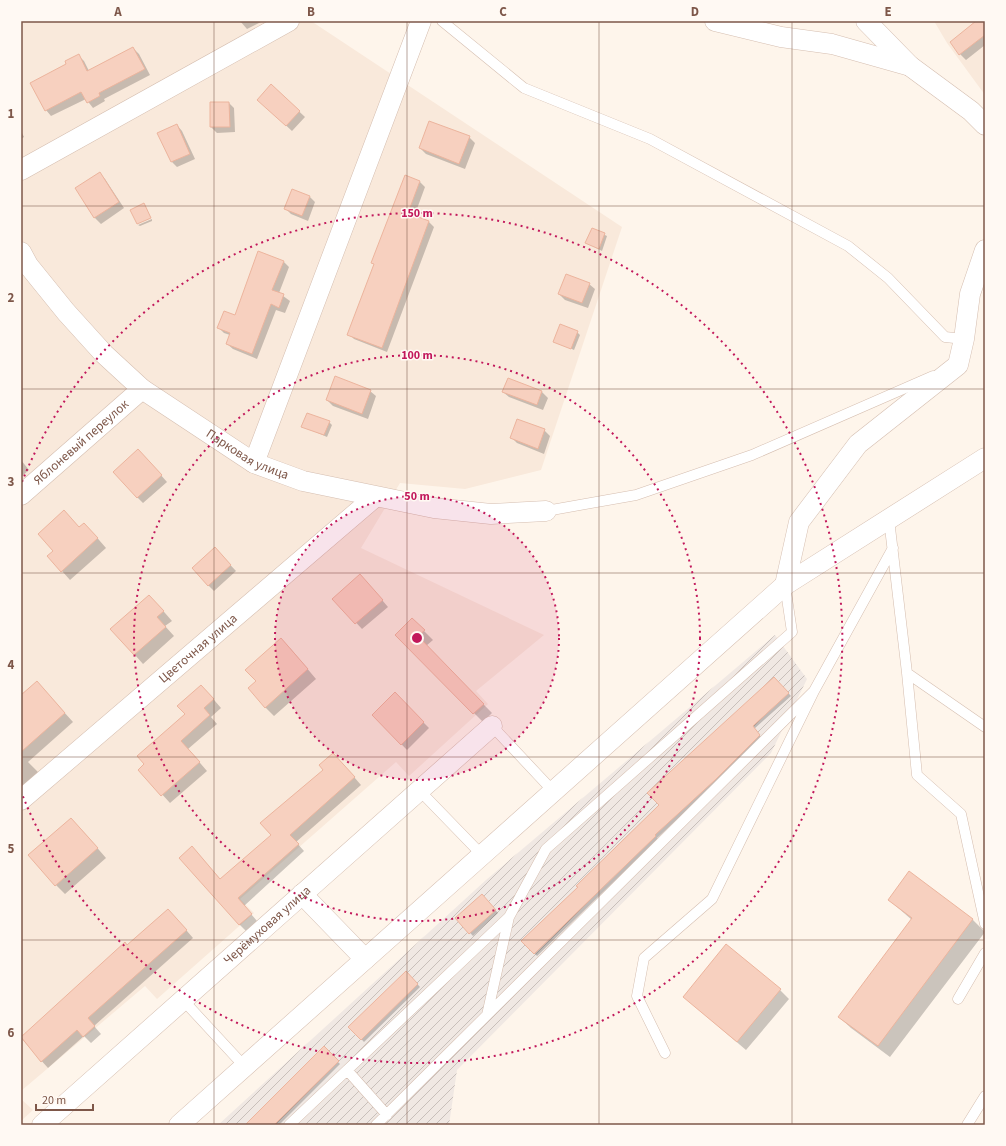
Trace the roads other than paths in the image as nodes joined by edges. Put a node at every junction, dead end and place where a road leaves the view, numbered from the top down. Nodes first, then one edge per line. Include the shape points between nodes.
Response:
1 (288, 21) edge
2 (421, 21) edge
3 (442, 21) edge
4 (715, 21) edge
5 (866, 21) edge
6 (910, 66) junction
7 (985, 125) edge
8 (21, 170) edge
9 (985, 250) edge
10 (21, 252) edge
11 (964, 339) junction
12 (958, 365) junction
13 (142, 389) junction
14 (985, 458) edge
15 (254, 463) junction
16 (21, 495) edge
17 (375, 497) junction
18 (546, 511) joint
19 (888, 519) junction
20 (893, 548) junction
21 (785, 585) junction
22 (907, 673) junction
23 (814, 691) junction
24 (492, 726) joint
25 (985, 727) edge
26 (419, 790) junction
27 (553, 791) junction
28 (21, 800) edge
29 (482, 855) junction
30 (302, 894) junction
31 (509, 917) junction
32 (985, 924) edge
33 (985, 953) edge
34 (365, 959) junction
35 (958, 999) dead end
36 (183, 1000) junction
37 (487, 1016) junction
38 (665, 1052) dead end
39 (245, 1066) junction
40 (348, 1070) junction
41 (985, 1096) edge
42 (387, 1115) junction
43 (42, 1125) edge
44 (179, 1125) edge
45 (288, 1125) edge
46 (376, 1125) edge
47 (967, 1125) edge

1 - 8 street
2 - 15 street
3 - 11 lane via 524,88 650,139 848,246 888,278 945,337
4 - 6 street via 781,37 832,44
5 - 6 street
6 - 7 street via 972,111
9 - 11 street via 970,294
10 - 13 street, Парковая улица via 28,265 66,312 104,354
11 - 12 street
12 - 18 lane via 752,455 636,495
12 - 21 street via 858,444 799,522
13 - 15 street, Парковая улица
13 - 16 street, Яблоневый переулок
14 - 19 street
15 - 17 street, Парковая улица via 304,481
17 - 18 street, Парковая улица via 434,508 491,514
17 - 28 street, Цветочная улица
19 - 20 lane
19 - 21 street
20 - 22 lane
20 - 23 lane
21 - 27 street
21 - 31 lane via 792,632 546,849
22 - 25 lane
22 - 32 lane via 917,775 961,814
23 - 37 lane
23 - 38 lane via 712,899 644,958 637,996
24 - 26 street, Черёмуховая улица
24 - 27 lane
26 - 29 lane
26 - 30 street, Черёмуховая улица
27 - 29 street
29 - 34 street
30 - 34 street
30 - 36 street, Черёмуховая улица
31 - 37 lane
31 - 40 lane
33 - 35 lane
34 - 39 street
36 - 39 lane
36 - 43 street, Черёмуховая улица
37 - 42 lane
39 - 44 street
40 - 42 lane
40 - 45 lane
41 - 47 lane
42 - 46 lane

